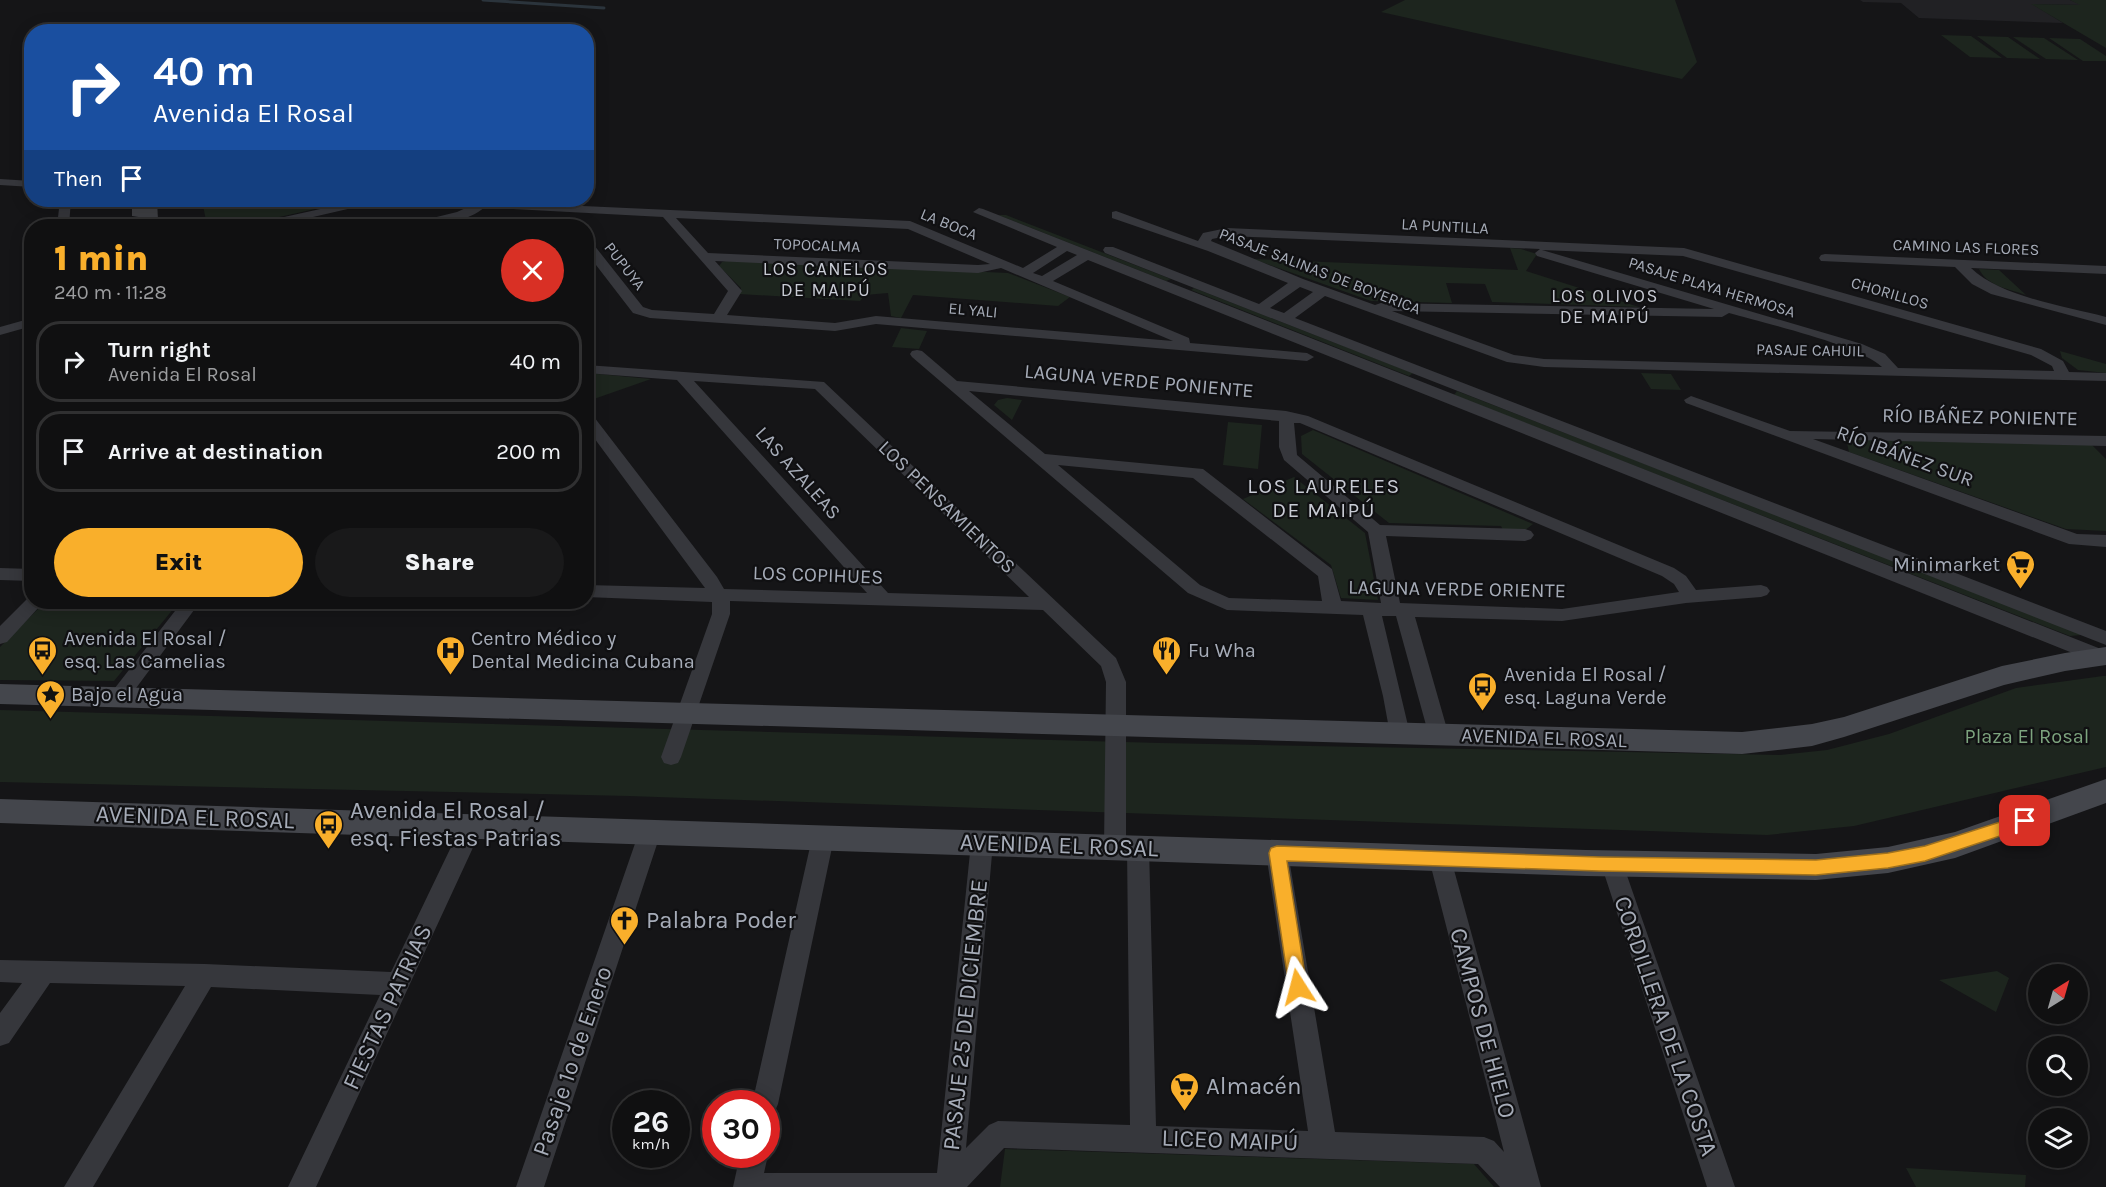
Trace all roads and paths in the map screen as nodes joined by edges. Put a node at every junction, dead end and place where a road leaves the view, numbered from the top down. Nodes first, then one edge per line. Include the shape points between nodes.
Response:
1 (0, 182) edge
2 (24, 184) edge
3 (344, 207) edge
4 (478, 207) edge
5 (517, 207) dead end
6 (461, 215) junction
7 (1116, 215) dead end
8 (667, 216) junction
9 (291, 219) edge
10 (445, 219) edge
11 (464, 219) edge
12 (1517, 245) junction
13 (1066, 247) junction
14 (1212, 248) junction
15 (594, 253) edge
16 (1087, 255) junction
17 (1699, 256) joint
18 (703, 257) junction
19 (1825, 258) dead end
20 (1000, 263) junction
21 (1958, 264) junction
22 (2106, 270) edge
23 (1024, 273) junction
24 (1185, 280) junction
25 (1044, 281) junction
26 (1298, 282) junction
27 (1172, 288) junction
28 (1323, 291) junction
29 (1367, 307) junction
30 (1260, 309) junction
31 (638, 310) joint
32 (1744, 314) junction
33 (718, 319) junction
34 (1286, 319) junction
35 (2106, 321) edge
36 (24, 324) edge
37 (0, 331) edge
38 (1199, 347) junction
39 (917, 354) dead end
40 (1307, 357) dead end
41 (1512, 359) joint
42 (594, 370) edge
43 (1893, 370) junction
44 (681, 375) junction
45 (2063, 375) junction
46 (2106, 377) edge
47 (956, 385) junction
48 (1433, 385) junction
49 (1691, 400) dead end
50 (1286, 416) junction
51 (594, 426) edge
52 (1781, 434) junction
53 (2103, 444) edge
54 (1044, 459) junction
55 (1376, 530) junction
56 (1525, 535) dead end
57 (2106, 541) edge
58 (0, 574) edge
59 (24, 575) edge
60 (594, 591) edge
61 (1761, 591) dead end
62 (719, 595) junction
63 (1686, 597) junction
64 (884, 600) junction
65 (1048, 604) junction
66 (27, 609) edge
67 (186, 609) edge
68 (1333, 609) junction
69 (1371, 610) junction
70 (1398, 611) junction
71 (0, 637) edge
72 (2105, 652) edge
73 (0, 694) edge
74 (118, 698) junction
75 (687, 714) junction
76 (1117, 726) junction
77 (1400, 734) junction
78 (1439, 735) junction
79 (671, 757) dead end
80 (2106, 791) edge
81 (0, 811) edge
82 (472, 826) junction
83 (650, 832) junction
84 (823, 838) junction
85 (982, 843) junction
86 (1126, 847) junction
87 (1277, 853) junction
88 (1440, 859) junction
89 (1612, 864) junction
90 (0, 971) edge
91 (44, 972) junction
92 (205, 975) junction
93 (398, 984) junction
94 (0, 1034) edge
95 (768, 1090) edge
96 (1143, 1137) junction
97 (1323, 1143) junction
98 (751, 1168) edge
99 (78, 1187) edge
100 (302, 1187) edge
101 (530, 1187) edge
102 (747, 1187) edge
103 (949, 1187) edge
104 (1519, 1187) edge
105 (1527, 1187) edge
106 (1721, 1187) edge

1 - 2 street
3 - 9 street
4 - 6 street
5 - 8 street, LA BOCA via 565,215
6 - 10 street
6 - 11 street
7 - 14 street, PASAJE SALINAS DE BOYERICA
8 - 18 street
8 - 20 street, LA BOCA via 901,224
12 - 14 street, LA PUNTILLA via 1227,232 1207,236 1203,242
12 - 17 street, LA PUNTILLA via 1673,251
12 - 32 street, PASAJE PLAYA HERMOSA
13 - 16 street
13 - 23 street
13 - 24 street via 979,212 1011,211
14 - 26 street, PASAJE SALINAS DE BOYERICA
15 - 31 street, PUPUYA
16 - 25 street
16 - 27 street
17 - 45 street, CHORILLOS via 2036,352 2058,364
18 - 20 street, TOPOCALMA via 978,269
18 - 33 street via 735,291
19 - 21 street, CAMINO LAS FLORES
20 - 23 street, LA BOCA
21 - 22 street, CAMINO LAS FLORES
21 - 35 street via 1996,291
23 - 25 street, LA BOCA
24 - 27 street
24 - 30 street
25 - 38 street, LA BOCA
26 - 28 street, PASAJE SALINAS DE BOYERICA
26 - 30 street
27 - 48 street
28 - 29 street, PASAJE SALINAS DE BOYERICA
28 - 34 street
29 - 32 street
29 - 41 street, PASAJE SALINAS DE BOYERICA
30 - 34 street
31 - 33 street, EL YALI via 650,315
32 - 43 street, PASAJE PLAYA HERMOSA via 1872,352
33 - 38 street, EL YALI via 835,327 876,320
34 - 48 street
36 - 37 street
38 - 40 street, EL YALI
39 - 47 street
41 - 43 street, PASAJE CAHUIL via 1545,363
42 - 44 street, LOS PENSAMIENTOS
43 - 45 street, PASAJE CAHUIL
44 - 64 street, LAS AZALEAS
44 - 65 street, LOS PENSAMIENTOS via 819,385
45 - 46 street, PASAJE CAHUIL
47 - 50 street, LAGUNA VERDE PONIENTE
47 - 54 street
48 - 72 street
49 - 52 street, RÍO IBÁÑEZ SUR
50 - 55 street via 1290,457
50 - 63 street, LAGUNA VERDE PONIENTE via 1319,423 1668,572 1686,587
51 - 62 street
52 - 53 street, RÍO IBÁÑEZ PONIENTE
52 - 57 street, RÍO IBÁÑEZ SUR via 2075,540
54 - 68 street, LAGUNA VERDE ORIENTE via 1194,589 1227,604
54 - 68 street via 1197,473 1326,573
55 - 56 street
55 - 70 street
58 - 59 street
60 - 62 street, LOS COPIHUES
61 - 63 street, LAGUNA VERDE ORIENTE
62 - 64 street, LOS COPIHUES
62 - 75 street via 721,614
63 - 70 street, LAGUNA VERDE ORIENTE via 1562,615
64 - 65 street, LOS COPIHUES
65 - 76 street, LOS PENSAMIENTOS via 1112,668
66 - 71 street
67 - 74 street
68 - 69 street, LAGUNA VERDE ORIENTE
69 - 70 street, LAGUNA VERDE ORIENTE
69 - 77 street
70 - 78 street
72 - 78 street, AVENIDA EL ROSAL via 2011,674 1844,727 1777,740 1706,743
73 - 74 street, AVENIDA EL ROSAL
74 - 75 street, AVENIDA EL ROSAL
75 - 76 street, AVENIDA EL ROSAL
75 - 79 street
76 - 77 street, AVENIDA EL ROSAL
76 - 86 street, LOS PENSAMIENTOS
77 - 78 street, AVENIDA EL ROSAL
80 - 89 street, AVENIDA EL ROSAL via 1956,845 1888,860 1816,867
81 - 82 street, AVENIDA EL ROSAL
82 - 83 street, AVENIDA EL ROSAL
82 - 93 street, FIESTAS PATRIAS
83 - 84 street, AVENIDA EL ROSAL
83 - 101 street, Pasaje 1º de Enero
84 - 85 street, AVENIDA EL ROSAL
84 - 95 street
85 - 86 street, AVENIDA EL ROSAL
85 - 103 street, PASAJE 25 DE DICIEMBRE
86 - 87 street, AVENIDA EL ROSAL
86 - 96 street, LOS PENSAMIENTOS
87 - 88 street, AVENIDA EL ROSAL
87 - 97 street
88 - 89 street, AVENIDA EL ROSAL
88 - 105 street, CAMPOS DE HIELO
89 - 106 street, CORDILLERA DE LA COSTA
90 - 91 street
91 - 92 street
91 - 94 street
92 - 93 street
92 - 99 street
93 - 100 street, FIESTAS PATRIAS
96 - 97 street, LICEO MAIPÚ
96 - 103 street, LICEO MAIPÚ via 998,1134
97 - 104 street, LICEO MAIPÚ via 1484,1151
98 - 102 street
102 - 103 street

